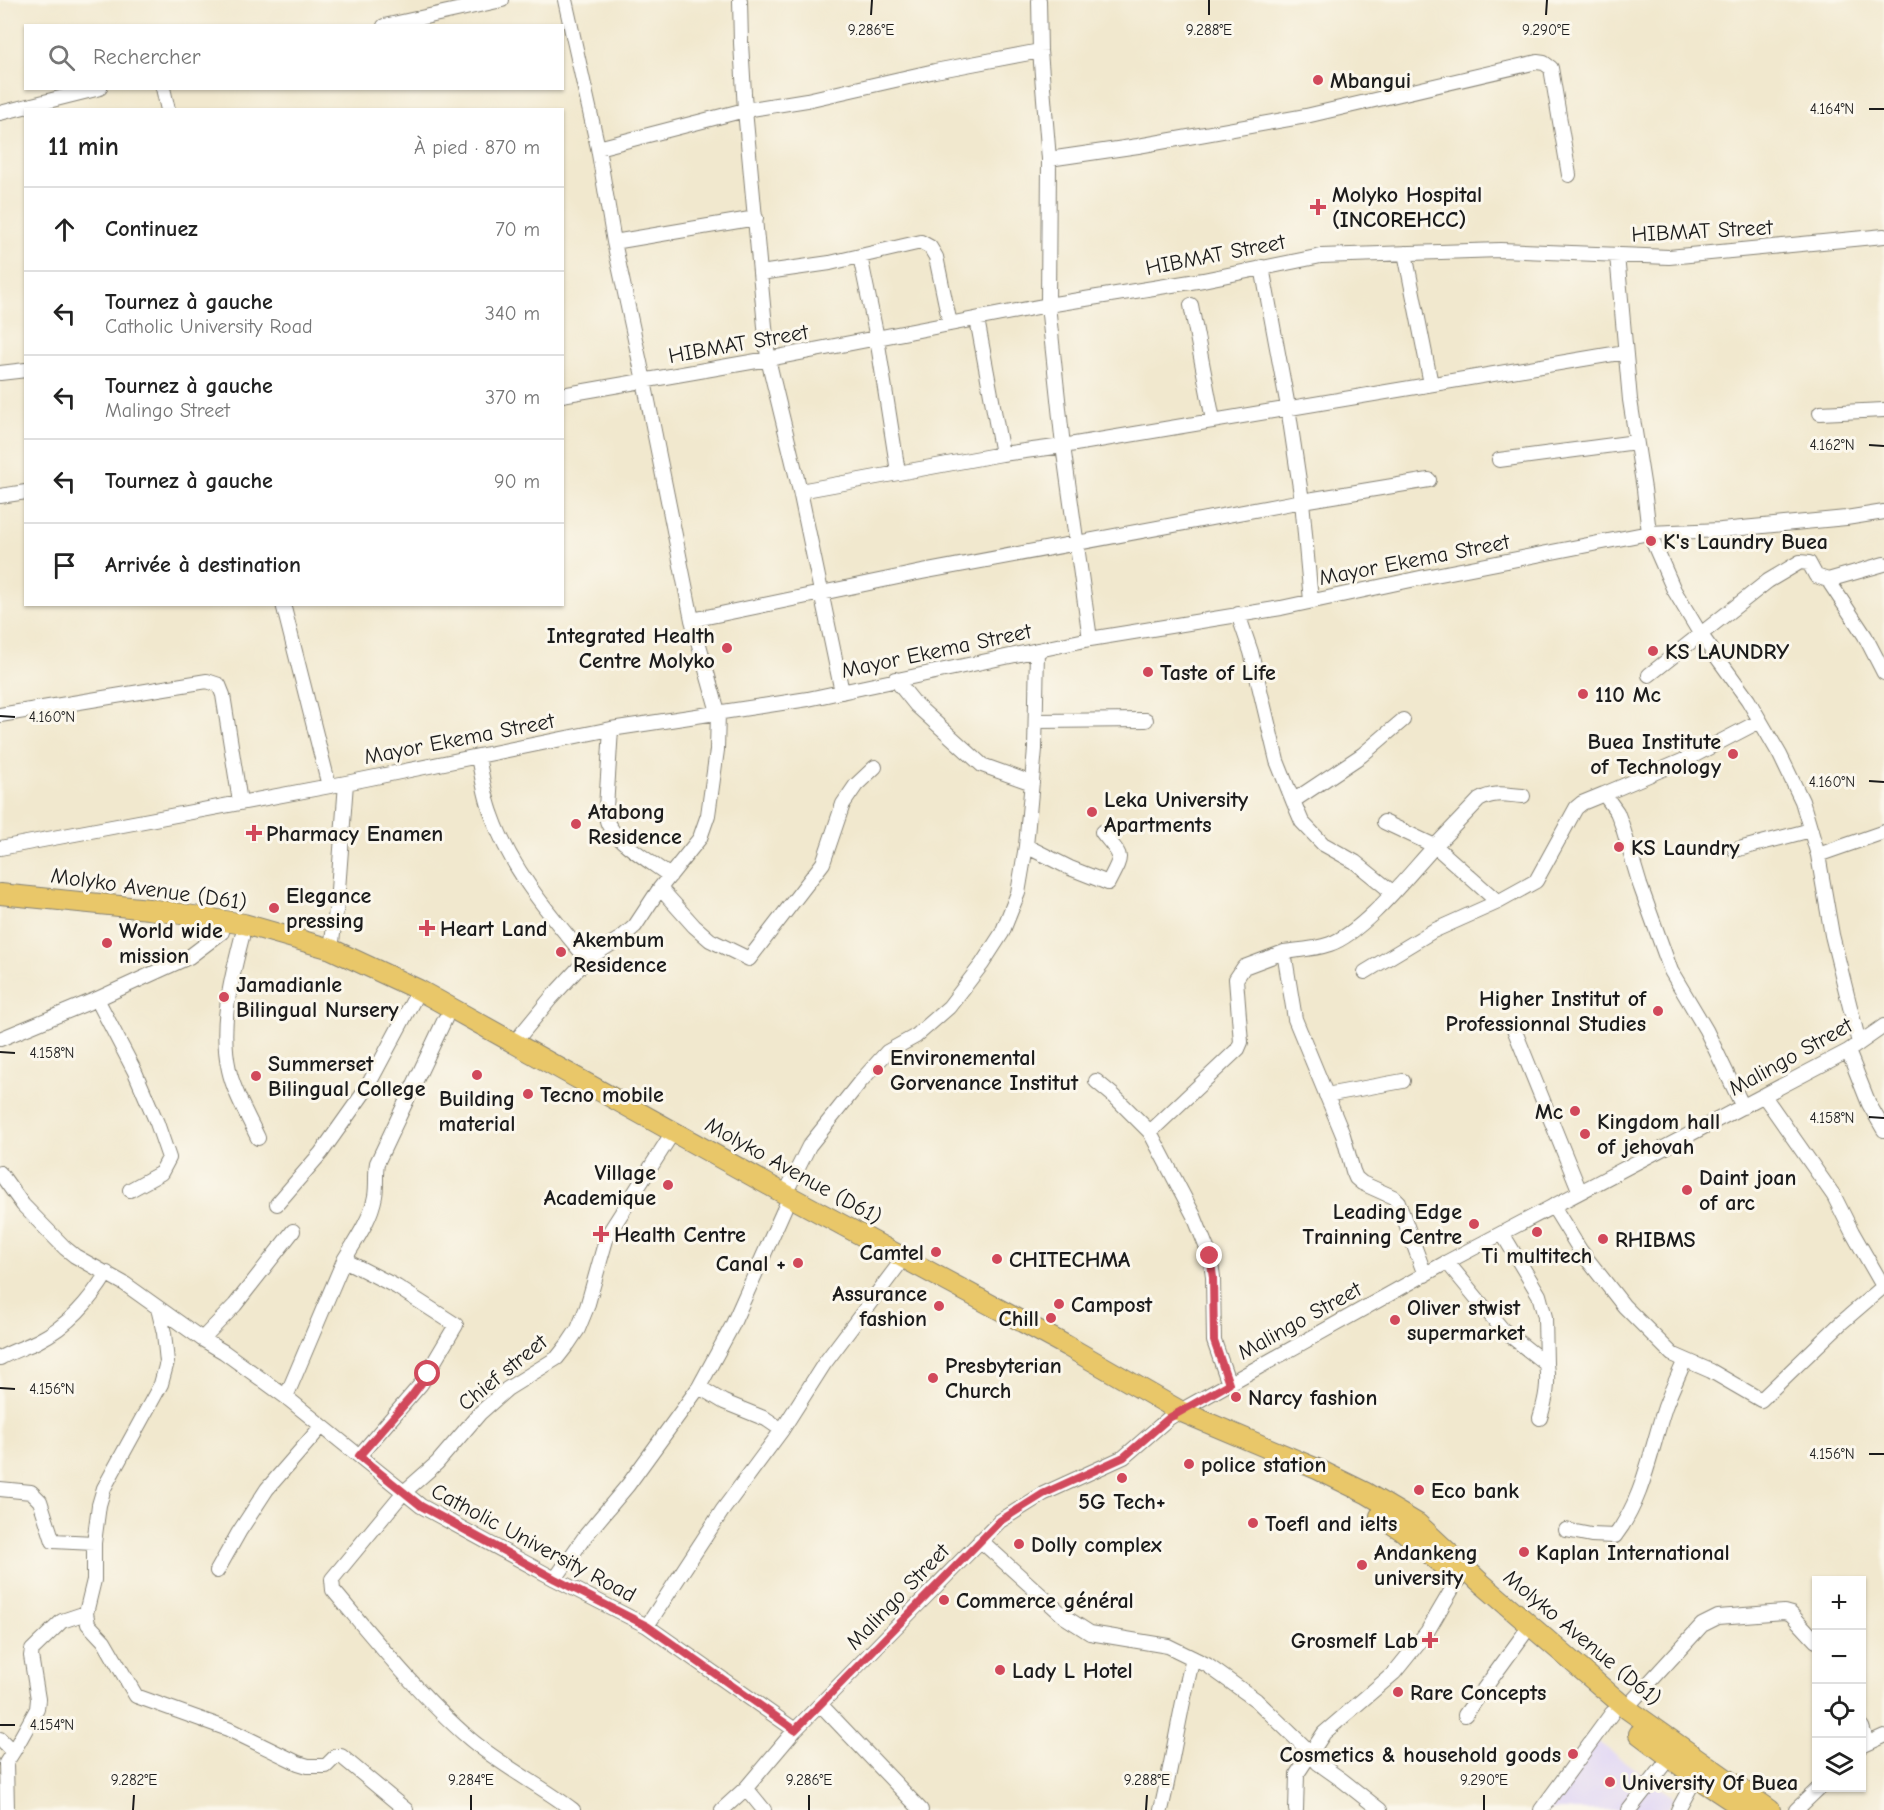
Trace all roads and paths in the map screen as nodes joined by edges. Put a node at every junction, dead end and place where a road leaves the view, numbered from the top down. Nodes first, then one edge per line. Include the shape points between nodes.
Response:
1 (502, 0) edge
2 (565, 0) edge
3 (740, 0) edge
4 (1039, 0) edge
5 (393, 24) edge
6 (1040, 51) junction
7 (92, 90) edge
8 (163, 90) edge
9 (168, 108) edge
10 (745, 110) junction
11 (0, 113) edge
12 (598, 148) junction
13 (1049, 159) junction
14 (1569, 175) dead end
15 (756, 218) junction
16 (1884, 236) edge
17 (614, 242) junction
18 (1405, 252) junction
19 (1617, 255) junction
20 (860, 256) junction
21 (1262, 267) junction
22 (760, 273) junction
23 (1048, 305) junction
24 (1191, 305) dead end
25 (977, 319) junction
26 (950, 324) junction
27 (877, 338) junction
28 (1625, 352) junction
29 (768, 359) junction
30 (24, 370) edge
31 (0, 373) edge
32 (644, 381) junction
33 (1431, 384) junction
34 (564, 395) edge
35 (1288, 407) junction
36 (1884, 410) edge
37 (1820, 413) dead end
38 (1213, 420) junction
39 (1636, 442) junction
40 (1063, 446) junction
41 (1002, 454) junction
42 (1499, 460) dead end
43 (898, 472) junction
44 (1429, 480) dead end
45 (800, 491) junction
46 (24, 492) edge
47 (0, 496) edge
48 (1302, 501) junction
49 (1884, 512) edge
50 (1648, 533) junction
51 (1077, 542) junction
52 (1884, 564) edge
53 (1828, 580) junction
54 (822, 592) junction
55 (1311, 601) junction
56 (284, 606) edge
57 (1238, 614) junction
58 (692, 620) junction
59 (1701, 635) junction
60 (1090, 639) junction
61 (1037, 650) junction
62 (1884, 673) edge
63 (1649, 675) dead end
64 (895, 679) junction
65 (842, 692) junction
66 (718, 712) junction
67 (0, 715) edge
68 (1146, 720) dead end
69 (1403, 720) dead end
70 (1036, 721) junction
71 (1760, 721) junction
72 (611, 729) junction
73 (477, 757) junction
74 (875, 767) dead end
75 (346, 783) junction
76 (1032, 783) junction
77 (330, 786) junction
78 (1604, 794) junction
79 (1523, 796) dead end
80 (1293, 801) junction
81 (240, 802) junction
82 (1384, 822) dead end
83 (1811, 830) junction
84 (1102, 832) dead end
85 (1884, 832) edge
86 (1026, 846) junction
87 (1435, 846) junction
88 (0, 848) edge
89 (1735, 850) dead end
90 (1818, 855) junction
91 (670, 876) junction
92 (660, 888) junction
93 (1392, 892) junction
94 (0, 894) edge
95 (1498, 902) junction
96 (0, 907) edge
97 (222, 932) junction
98 (242, 937) junction
99 (331, 949) junction
100 (1284, 952) junction
101 (587, 958) junction
102 (1365, 972) dead end
103 (97, 999) junction
104 (413, 1001) junction
105 (445, 1019) junction
106 (1884, 1026) edge
107 (1514, 1029) dead end
108 (0, 1039) edge
109 (514, 1043) junction
110 (1854, 1047) junction
111 (1403, 1080) dead end
112 (1096, 1081) dead end
113 (1326, 1095) junction
114 (1764, 1096) junction
115 (1743, 1107) junction
116 (1884, 1130) edge
117 (1150, 1132) junction
118 (671, 1137) junction
119 (258, 1138) dead end
120 (0, 1173) edge
121 (130, 1190) dead end
122 (1580, 1192) junction
123 (786, 1200) junction
124 (277, 1204) dead end
125 (1553, 1206) junction
126 (293, 1230) dead end
127 (1502, 1233) junction
128 (344, 1260) junction
129 (1447, 1262) junction
130 (897, 1267) junction
131 (107, 1273) junction
132 (1425, 1275) junction
133 (1884, 1286) edge
134 (158, 1308) junction
135 (202, 1340) junction
136 (0, 1358) edge
137 (1685, 1360) junction
138 (1546, 1364) junction
139 (1229, 1384) junction
140 (699, 1387) junction
141 (286, 1397) junction
142 (1174, 1414) junction
143 (1540, 1418) dead end
144 (321, 1427) junction
145 (782, 1430) junction
146 (359, 1456) junction
147 (0, 1489) edge
148 (403, 1493) junction
149 (1566, 1530) dead end
150 (980, 1540) junction
151 (94, 1543) junction
152 (217, 1571) dead end
153 (555, 1579) junction
154 (1458, 1579) junction
155 (86, 1613) junction
156 (647, 1626) junction
157 (1524, 1634) junction
158 (1812, 1637) edge
159 (1193, 1658) junction
160 (821, 1705) junction
161 (1619, 1711) junction
162 (1465, 1714) dead end
163 (795, 1730) junction
164 (1884, 1736) edge
165 (0, 1738) edge
166 (1866, 1743) edge
167 (13, 1752) junction
168 (1675, 1752) junction
169 (1311, 1753) junction
170 (1696, 1777) junction
171 (746, 1788) junction
172 (1815, 1792) edge
173 (7, 1810) edge
174 (406, 1810) edge
175 (573, 1810) edge
176 (722, 1810) edge
177 (764, 1810) edge
178 (921, 1810) edge
179 (1161, 1810) edge
180 (1296, 1810) edge
181 (1380, 1810) edge
182 (1541, 1810) edge
183 (1629, 1810) edge
184 (1678, 1810) edge
185 (1746, 1810) edge
186 (1770, 1810) edge
187 (1796, 1810) edge

1 - 5 street
2 - 12 street
3 - 10 street
4 - 6 street
6 - 10 street
6 - 13 street
7 - 11 street
8 - 9 street
10 - 12 street
10 - 15 street
12 - 17 street
13 - 14 street via 1306,116 1537,62 1551,68
13 - 23 street
15 - 17 street
15 - 22 street
16 - 19 street, HIBMAT Street via 1669,257
17 - 32 street
18 - 19 street, HIBMAT Street via 1500,250
18 - 21 street, HIBMAT Street via 1320,256
18 - 33 street
19 - 28 street
20 - 22 street
20 - 26 street via 921,242 930,247 936,257
20 - 27 street
21 - 23 street, HIBMAT Street
21 - 35 street
22 - 29 street
23 - 25 street, HIBMAT Street
23 - 40 street
24 - 38 street
25 - 26 street, HIBMAT Street
25 - 41 street
26 - 27 street, HIBMAT Street
27 - 29 street, HIBMAT Street
27 - 43 street
28 - 33 street
28 - 39 street
29 - 32 street, HIBMAT Street
29 - 45 street
30 - 31 street
32 - 34 street, HIBMAT Street
32 - 58 street
33 - 35 street
35 - 38 street
35 - 48 street
36 - 37 street
38 - 40 street
39 - 42 street
39 - 50 street
40 - 41 street
40 - 51 street
41 - 43 street
43 - 45 street
44 - 48 street
45 - 54 street
46 - 47 street
48 - 51 street
48 - 55 street
49 - 50 street, Mayor Ekema Street via 1726,530
50 - 55 street, Mayor Ekema Street
50 - 59 street via 1668,579
51 - 54 street
51 - 60 street
52 - 53 street
53 - 59 street via 1816,576 1809,563 1800,562 1768,580
53 - 62 street
54 - 58 street
54 - 65 street
55 - 57 street, Mayor Ekema Street
56 - 77 street
57 - 60 street, Mayor Ekema Street
57 - 80 street via 1277,761
58 - 66 street
59 - 63 street
59 - 71 street
60 - 61 street, Mayor Ekema Street
61 - 64 street, Mayor Ekema Street
61 - 70 street
64 - 65 street, Mayor Ekema Street
64 - 76 street via 916,705 982,765
65 - 66 street, Mayor Ekema Street
66 - 72 street, Mayor Ekema Street
66 - 91 street via 708,815 700,838
67 - 81 street via 207,681 219,685
68 - 70 street
69 - 80 street via 1362,756
70 - 76 street
71 - 78 street via 1689,758
71 - 83 street via 1802,801
72 - 73 street, Mayor Ekema Street
72 - 91 street via 606,808 610,829
73 - 75 street, Mayor Ekema Street
73 - 101 street via 502,838 541,905
74 - 92 street via 843,804 823,863 749,959 710,940
75 - 77 street, Mayor Ekema Street
75 - 99 street
76 - 86 street
77 - 81 street, Mayor Ekema Street
78 - 95 street via 1576,808 1536,881
78 - 115 street via 1622,825 1671,971 1706,1030
79 - 87 street via 1486,795
80 - 93 street via 1302,822 1323,844 1355,862
81 - 88 street, Mayor Ekema Street
82 - 87 street
83 - 89 street
83 - 90 street
84 - 86 street via 1120,855 1108,883
85 - 90 street
86 - 123 street via 1014,907 982,964 949,1007 916,1036 887,1052 860,1082 809,1146
87 - 93 street
87 - 95 street
90 - 110 street
91 - 92 street
92 - 101 street via 635,926
93 - 100 street via 1363,923 1342,938 1323,946
94 - 99 highway, Molyko Avenue (D61) via 198,916 244,924
95 - 102 street via 1433,931
96 - 97 highway, Molyko Avenue (D61) via 153,921
97 - 98 highway, Molyko Avenue (D61)
97 - 103 street via 189,957
98 - 104 highway, Molyko Avenue (D61) via 329,963
98 - 119 street via 227,1002 226,1046 229,1070
99 - 109 highway, Molyko Avenue (D61) via 418,990
100 - 113 street via 1295,1019
100 - 117 street via 1244,967 1236,979 1241,1042 1238,1049
101 - 109 street
103 - 108 street
103 - 121 street via 135,1072 169,1158 161,1173
104 - 105 highway, Molyko Avenue (D61)
104 - 124 street via 365,1091 321,1153
105 - 118 highway, Molyko Avenue (D61) via 580,1095
105 - 128 street via 377,1162 372,1209
106 - 110 street, Malingo Street
107 - 122 street
109 - 118 highway, Molyko Avenue (D61)
110 - 114 street, Malingo Street
110 - 116 street via 1869,1104
111 - 113 street
112 - 117 street
113 - 132 street via 1356,1178 1398,1202
114 - 115 street, Malingo Street
114 - 133 street via 1834,1196
115 - 122 street, Malingo Street
117 - 139 street via 1194,1216 1210,1256 1214,1341
118 - 123 highway, Molyko Avenue (D61)
118 - 148 street, Chief street via 608,1236 587,1307 568,1344 557,1358 507,1389 480,1413 437,1463
120 - 131 street, Catholic University Road via 23,1205 65,1248
122 - 125 street, Malingo Street
123 - 130 highway, Molyko Avenue (D61)
123 - 140 street via 732,1326
123 - 142 highway, Molyko Avenue (D61) via 1005,1312
125 - 127 street, Malingo Street
125 - 137 street via 1580,1250 1624,1306 1672,1354
126 - 135 street via 235,1305
127 - 129 street, Malingo Street
127 - 138 street via 1539,1295 1545,1317
128 - 141 street
128 - 146 street via 397,1287 456,1325 421,1384
129 - 132 street, Malingo Street
129 - 138 street via 1502,1329
130 - 142 highway, Molyko Avenue (D61)
130 - 145 street via 824,1364
131 - 134 street, Catholic University Road
131 - 136 street via 82,1310 61,1328
132 - 139 street, Malingo Street
133 - 137 street via 1761,1400
134 - 135 street, Catholic University Road
134 - 151 street via 167,1362 161,1384 104,1488
135 - 141 street, Catholic University Road
137 - 149 street via 1637,1493 1615,1536
138 - 143 street via 1546,1397
139 - 142 street, Malingo Street
140 - 145 street
140 - 153 street
141 - 144 street, Catholic University Road
142 - 150 street, Malingo Street via 1124,1457 1032,1500
142 - 154 highway, Molyko Avenue (D61) via 1355,1500 1403,1531
142 - 161 highway, Molyko Avenue (D61) via 1317,1469 1418,1524
144 - 146 street, Catholic University Road
144 - 152 street via 267,1489
145 - 156 street via 722,1511
146 - 148 street, Catholic University Road
147 - 151 street via 31,1491 40,1501 53,1541
148 - 153 street, Catholic University Road via 462,1530
148 - 175 street, Chief street via 332,1579 333,1590 469,1738
150 - 159 street via 1065,1617 1090,1633 1168,1646
150 - 160 street, Malingo Street
151 - 155 street via 94,1580
153 - 156 street, Catholic University Road
154 - 157 highway, Molyko Avenue (D61)
154 - 169 street via 1427,1632 1394,1673 1324,1733
155 - 167 street via 62,1621 32,1650 37,1709
155 - 174 street via 88,1624 104,1641 136,1696 228,1729 308,1766 326,1766 341,1756
156 - 163 street, Catholic University Road
157 - 161 highway, Molyko Avenue (D61)
157 - 162 street
158 - 161 street via 1791,1614 1784,1612 1718,1617 1702,1624
159 - 169 street via 1256,1700
159 - 179 street
160 - 163 street, Malingo Street
160 - 178 street
161 - 168 highway, Molyko Avenue (D61)
161 - 182 street
163 - 171 street, Malingo Street
164 - 166 street
165 - 167 street
167 - 173 street via 6,1763
168 - 170 highway, Molyko Avenue (D61)
168 - 183 street
168 - 186 highway, Molyko Avenue (D61)
169 - 180 street via 1297,1774
169 - 181 street via 1318,1763
170 - 184 street
170 - 185 highway, Molyko Avenue (D61)
171 - 176 street, Malingo Street
171 - 177 street
172 - 187 street

